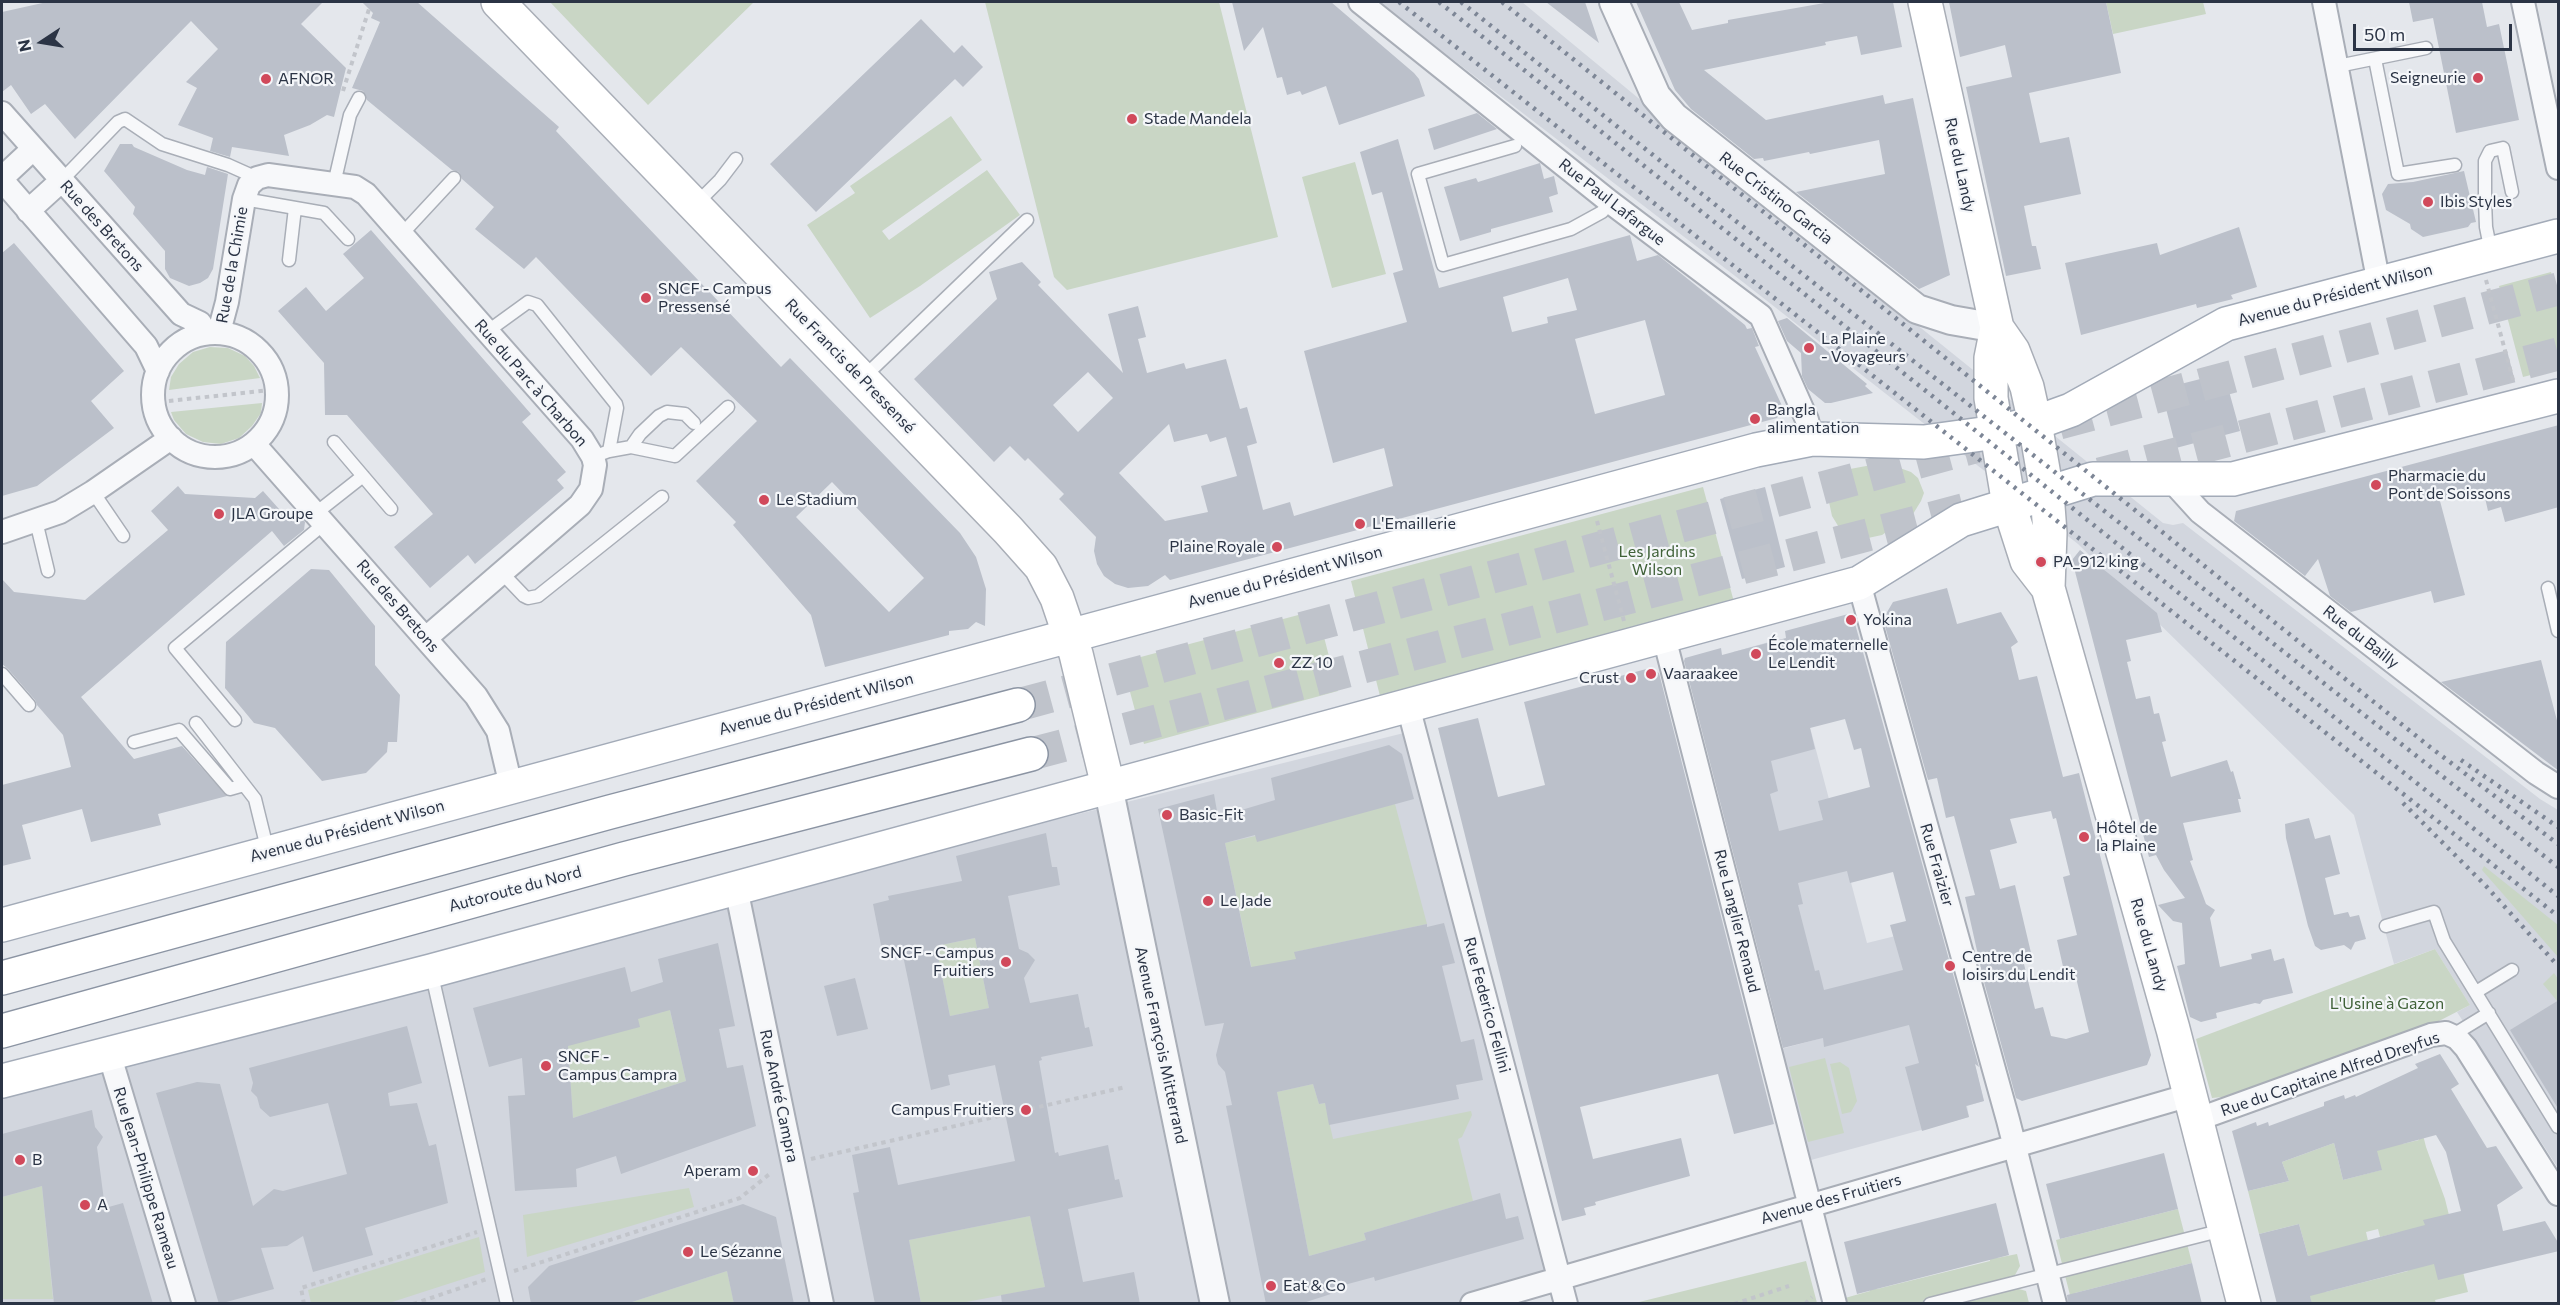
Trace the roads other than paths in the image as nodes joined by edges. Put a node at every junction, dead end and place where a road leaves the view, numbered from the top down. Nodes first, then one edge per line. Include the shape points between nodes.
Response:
1 (498, 2) edge
2 (1360, 2) edge
3 (1614, 2) edge
4 (1925, 2) edge
5 (2324, 2) edge
6 (2523, 2) edge
7 (2426, 48) dead end
8 (2375, 58) junction
9 (2338, 66) junction
10 (359, 98) dead end
11 (2, 113) edge
12 (1515, 146) dead end
13 (33, 148) junction
14 (736, 159) dead end
15 (2455, 165) dead end
16 (2559, 168) edge
17 (262, 177) junction
18 (454, 178) dead end
19 (2, 179) edge
20 (61, 181) junction
21 (334, 184) junction
22 (2512, 192) dead end
23 (244, 199) junction
24 (1610, 202) junction
25 (695, 205) junction
26 (295, 208) junction
27 (28, 211) junction
28 (1027, 220) dead end
29 (402, 234) junction
30 (2559, 236) edge
31 (348, 239) dead end
32 (290, 260) dead end
33 (2488, 264) junction
34 (2379, 284) junction
35 (1997, 328) junction
36 (213, 332) junction
37 (488, 332) junction
38 (158, 371) junction
39 (862, 379) junction
40 (2559, 396) edge
41 (728, 407) dead end
42 (694, 423) dead end
43 (2035, 423) junction
44 (1997, 432) junction
45 (171, 438) junction
46 (1812, 439) junction
47 (334, 442) dead end
48 (254, 444) junction
49 (631, 447) junction
50 (601, 454) junction
51 (363, 476) junction
52 (2170, 479) junction
53 (93, 492) junction
54 (2047, 493) junction
55 (662, 497) dead end
56 (2009, 505) junction
57 (390, 509) dead end
58 (321, 518) junction
59 (36, 521) junction
60 (2, 532) edge
61 (123, 537) dead end
62 (48, 571) dead end
63 (502, 573) junction
64 (1859, 583) junction
65 (2048, 588) junction
66 (2548, 588) dead end
67 (2559, 631) edge
68 (1069, 635) junction
69 (1664, 637) junction
70 (426, 638) junction
71 (2, 674) edge
72 (29, 705) dead end
73 (1018, 705) tunnel mouth
74 (1408, 706) junction
75 (235, 720) dead end
76 (196, 723) dead end
77 (134, 742) dead end
78 (1031, 754) tunnel mouth
79 (244, 785) junction
80 (511, 786) junction
81 (1108, 786) junction
82 (2559, 787) edge
83 (268, 852) junction
84 (736, 888) junction
85 (2, 925) edge
86 (2386, 926) dead end
87 (2512, 970) dead end
88 (431, 971) junction
89 (2, 978) edge
90 (2476, 992) junction
91 (2489, 1013) junction
92 (2, 1031) edge
93 (2453, 1035) junction
94 (109, 1053) junction
95 (2, 1081) edge
96 (2193, 1108) junction
97 (2559, 1127) edge
98 (2015, 1146) junction
99 (2559, 1194) edge
100 (1809, 1205) junction
101 (2224, 1230) junction
102 (2048, 1274) junction
103 (1559, 1278) junction
104 (184, 1304) edge
105 (507, 1304) edge
106 (822, 1304) edge
107 (1215, 1304) edge
108 (1473, 1304) edge
109 (1566, 1304) edge
110 (1835, 1304) edge
111 (1930, 1304) edge
112 (2055, 1304) edge
113 (2244, 1304) edge

1 - 25 main road, Rue Francis de Pressensé
2 - 24 street, Rue Paul Lafargue
3 - 35 street, Rue Cristino Garcia via 1656,96 1674,117 1917,309
4 - 35 main road, Rue du Landy
5 - 9 street
6 - 16 street
7 - 8 lane
8 - 9 lane
8 - 15 lane via 2398,174
9 - 34 street
10 - 21 lane via 350,115
11 - 13 street, Rue des Bretons
12 - 24 lane via 1418,174 1443,265 1571,229 1602,212
13 - 19 street
13 - 20 street, Rue des Bretons
14 - 25 lane
17 - 20 lane via 162,144 125,119
17 - 21 street, Rue du Parc à Charbon
17 - 23 street, Rue de la Chimie via 249,185
18 - 29 lane
19 - 27 street
20 - 27 street
20 - 36 street, Rue des Bretons via 181,314
21 - 29 street, Rue du Parc à Charbon via 355,187 366,194
22 - 33 lane via 2503,148 2490,151 2486,160 2485,200
23 - 26 lane
23 - 36 street, Rue de la Chimie via 227,302
24 - 46 street, Rue Paul Lafargue via 1761,316
25 - 39 main road, Rue Francis de Pressensé
26 - 31 lane via 324,213
26 - 32 lane
27 - 38 street via 146,346
28 - 39 lane
29 - 37 street, Rue du Parc à Charbon
30 - 33 main road, Avenue du Président Wilson
33 - 34 main road, Avenue du Président Wilson
34 - 43 main road, Avenue du Président Wilson via 2226,324 2077,407
35 - 43 main road, Rue du Landy via 2013,351
35 - 44 main road, Rue du Landy via 1990,358
36 - 38 street via 186,339 169,353
36 - 48 street via 241,337 258,349 272,367 278,389 276,409 268,428
37 - 50 street, Rue du Parc à Charbon via 582,439
37 - 50 lane via 528,302 537,305 616,404
38 - 45 street via 154,403 157,417
39 - 68 main road, Rue Francis de Pressensé via 1041,567
40 - 52 main road via 2233,479
41 - 49 lane via 679,454 671,456
42 - 49 lane via 685,414 667,412
43 - 44 main road, Avenue du Président Wilson
43 - 54 main road, Rue du Landy
44 - 46 main road, Avenue du Président Wilson via 1924,442
44 - 56 main road, Rue du Landy
45 - 48 street via 183,448 212,457 234,454
45 - 53 street
46 - 68 main road, Avenue du Président Wilson via 1756,450
47 - 51 lane
48 - 58 street, Rue des Bretons
49 - 50 lane
50 - 63 street, Rue du Parc à Charbon via 591,489 580,505
51 - 57 lane
51 - 58 lane
52 - 54 main road via 2093,479
52 - 82 street, Rue du Bailly via 2200,512
53 - 59 street
53 - 61 lane
54 - 56 main road
54 - 65 main road, Rue du Landy
55 - 63 lane via 538,596 524,596
56 - 64 main road via 1961,520
56 - 65 main road, Rue du Landy via 2027,561
58 - 70 street, Rue des Bretons
58 - 75 lane via 175,648
59 - 60 street
59 - 62 lane
63 - 70 street, Rue du Parc à Charbon
64 - 69 main road
64 - 98 street, Rue Fraizier
65 - 96 main road, Rue du Landy
66 - 67 lane
68 - 80 main road, Avenue du Président Wilson
68 - 81 main road, Rue Francis de Pressensé
69 - 74 main road
69 - 100 street, Rue Langlier Renaud
70 - 80 street, Rue des Bretons via 488,711 498,731
71 - 72 lane
73 - 89 main road
74 - 81 main road
74 - 103 street, Rue Federico Fellini
76 - 79 lane
77 - 79 lane via 179,730 230,789
78 - 92 main road, Autoroute du Nord via 624,859
79 - 83 lane via 255,799
80 - 83 main road, Avenue du Président Wilson
81 - 84 main road
81 - 107 street, Avenue François Mitterrand
83 - 85 main road, Avenue du Président Wilson
84 - 88 main road
84 - 106 street, Rue André Campra
86 - 90 lane via 2434,912 2444,941
87 - 90 lane
88 - 94 main road
88 - 105 lane
90 - 91 lane
91 - 93 lane
91 - 97 lane
93 - 96 street, Rue du Capitaine Alfred Dreyfus via 2436,1034
93 - 99 street, Rue du Capitaine Alfred Dreyfus via 2466,1048
94 - 95 main road
94 - 104 street, Rue Jean-Philippe Rameau
96 - 98 street, Avenue des Fruitiers
96 - 101 main road, Rue du Landy
98 - 100 street, Avenue des Fruitiers
98 - 102 street, Rue Fraizier
100 - 103 street, Avenue des Fruitiers
100 - 110 street, Rue Langlier Renaud
101 - 102 lane
101 - 113 main road, Rue du Landy
102 - 111 lane
102 - 112 street, Rue Fraizier
103 - 108 street, Avenue des Fruitiers
103 - 109 street, Rue Federico Fellini

